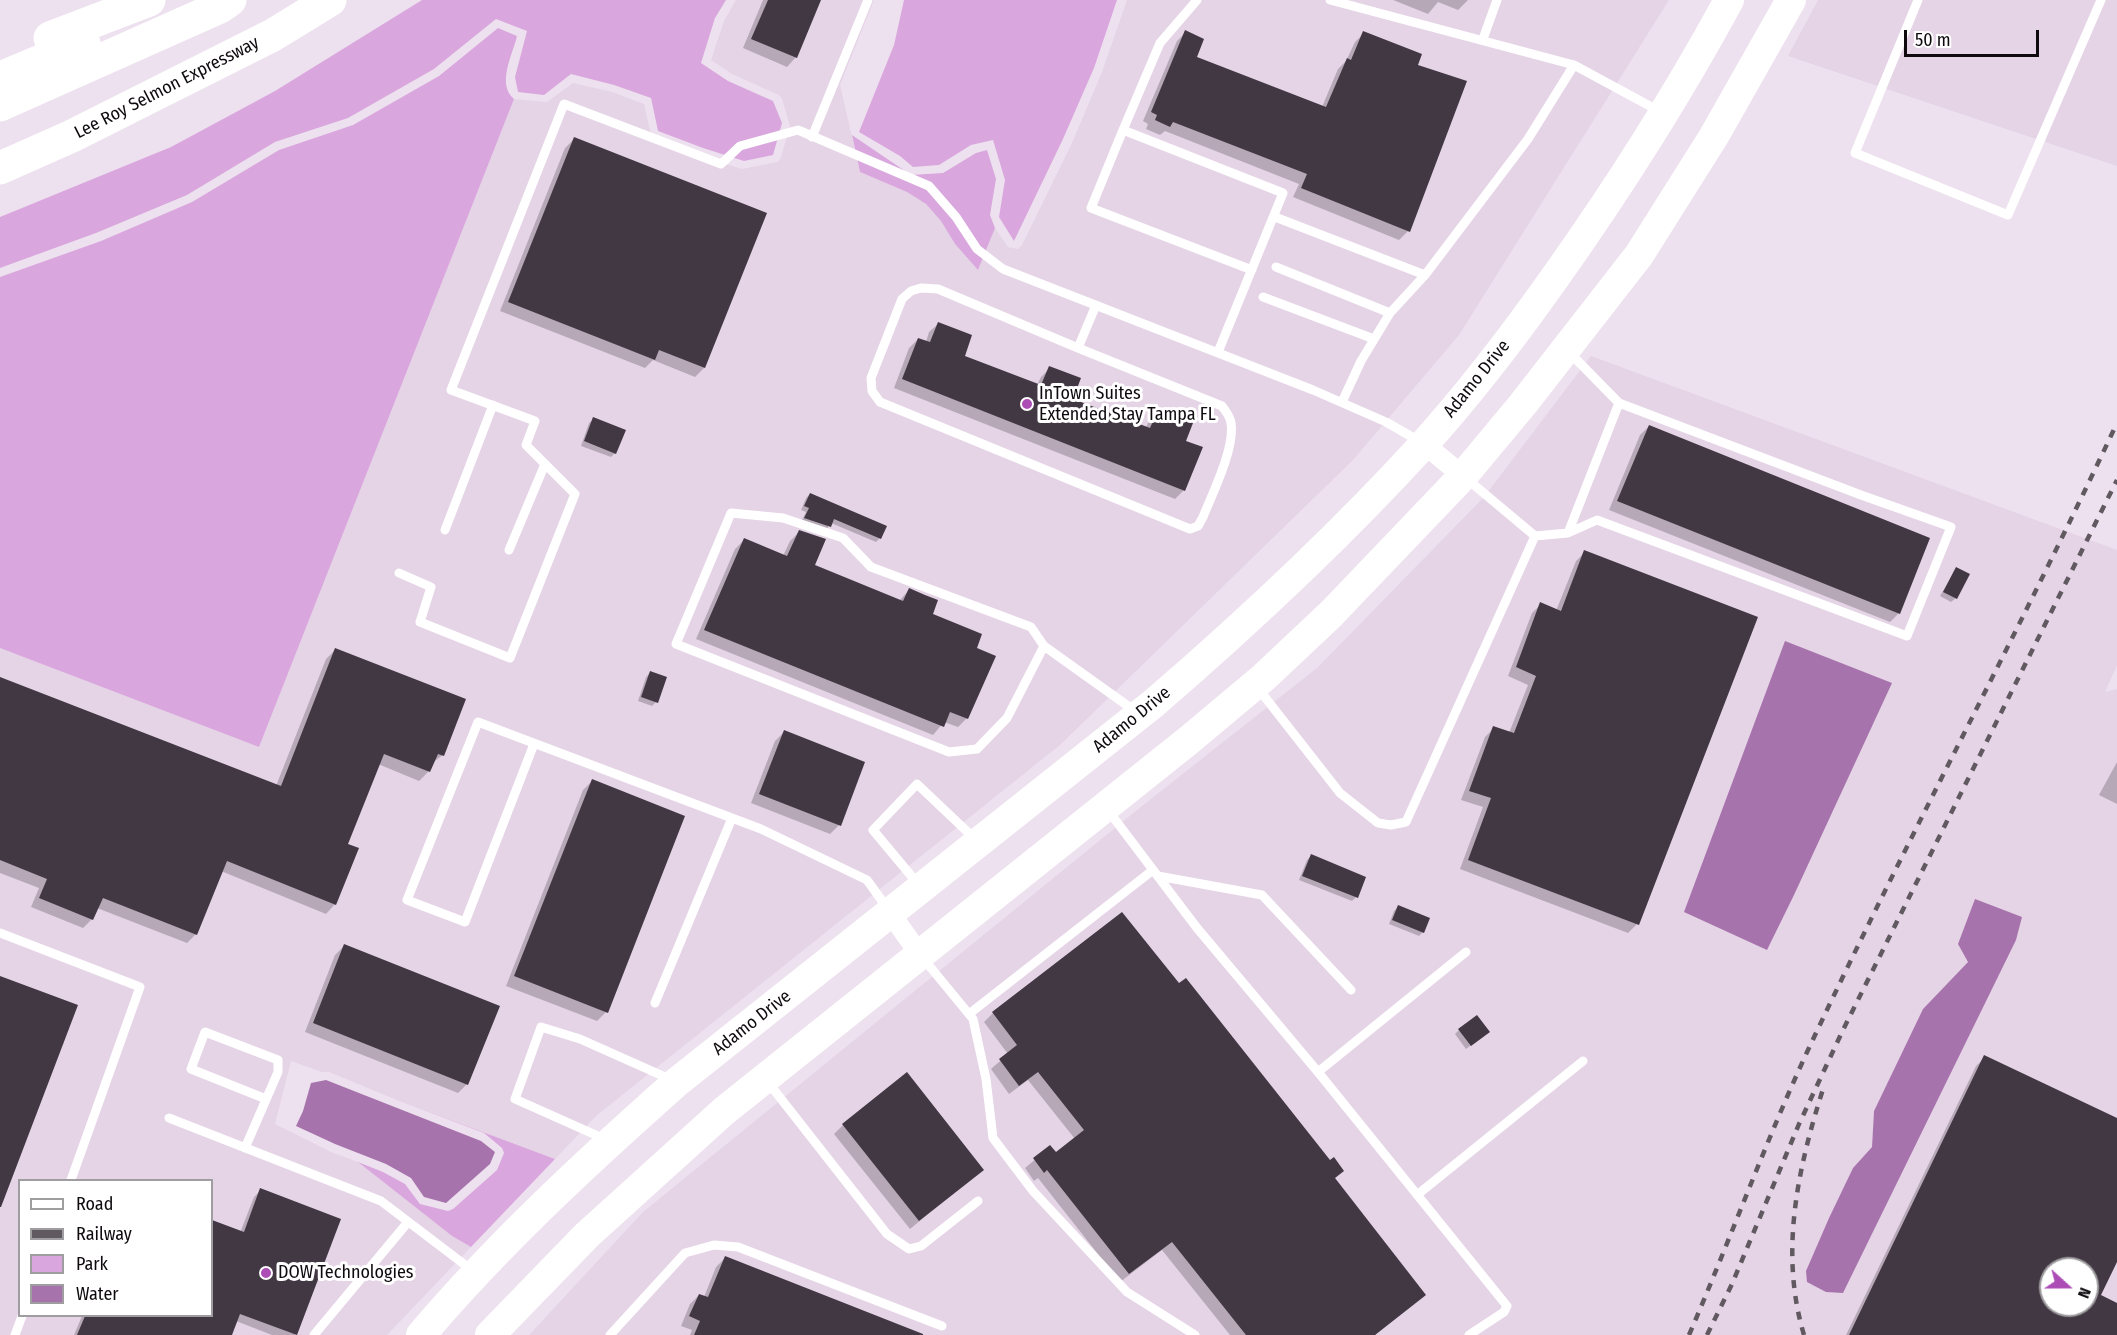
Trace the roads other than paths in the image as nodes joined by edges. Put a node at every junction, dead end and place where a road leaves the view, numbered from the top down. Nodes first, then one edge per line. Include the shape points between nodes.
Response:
1 (149, 0) edge
2 (188, 0) edge
3 (230, 0) edge
4 (330, 0) edge
5 (868, 0) edge
6 (1197, 0) edge
7 (1330, 0) edge
8 (1497, 0) edge
9 (1729, 0) edge
10 (1791, 0) edge
11 (1918, 0) edge
12 (2101, 0) edge
13 (1483, 39) junction
14 (0, 54) edge
15 (1574, 65) junction
16 (0, 78) edge
17 (0, 105) edge
18 (1664, 114) junction
19 (1123, 130) junction
20 (812, 137) junction
21 (0, 168) edge
22 (1275, 217) junction
23 (1276, 267) dead end
24 (1252, 270) junction
25 (1425, 275) junction
26 (1263, 297) dead end
27 (1096, 305) junction
28 (1390, 313) junction
29 (1374, 339) junction
30 (1078, 348) junction
31 (1566, 350) junction
32 (1218, 352) junction
33 (1342, 402) junction
34 (1619, 403) junction
35 (493, 405) junction
36 (1424, 444) junction
37 (545, 464) junction
38 (1463, 476) junction
39 (445, 530) dead end
40 (1568, 533) junction
41 (1535, 536) junction
42 (508, 550) dead end
43 (399, 573) dead end
44 (1044, 646) junction
45 (1255, 684) junction
46 (1140, 715) junction
47 (534, 744) junction
48 (1106, 807) junction
49 (732, 818) junction
50 (979, 843) junction
51 (1156, 873) junction
52 (922, 889) junction
53 (891, 914) junction
54 (0, 933) edge
55 (1466, 952) dead end
56 (920, 955) junction
57 (1351, 990) dead end
58 (655, 1003) dead end
59 (969, 1014) junction
60 (1583, 1061) dead end
61 (1318, 1072) junction
62 (766, 1079) junction
63 (677, 1082) junction
64 (266, 1099) junction
65 (169, 1118) dead end
66 (611, 1141) junction
67 (245, 1148) junction
68 (71, 1179) edge
69 (1417, 1195) junction
70 (978, 1201) dead end
71 (408, 1221) junction
72 (477, 1275) junction
73 (22, 1317) edge
74 (942, 1326) dead end
75 (15, 1335) edge
76 (314, 1335) edge
77 (421, 1335) edge
78 (490, 1335) edge
79 (610, 1335) edge
80 (1195, 1335) edge
81 (1469, 1335) edge

1 - 14 highway
2 - 16 highway
3 - 17 highway
4 - 21 highway, Lee Roy Selmon Expressway via 273,35
5 - 20 lane
6 - 19 lane via 1160,43
7 - 13 lane
8 - 13 lane
9 - 18 main road, Adamo Drive
10 - 31 main road via 1665,216
11 - 12 lane via 1856,153 2008,215
13 - 15 lane
15 - 18 lane
15 - 25 lane via 1528,139
18 - 36 main road, Adamo Drive via 1523,322
19 - 22 lane via 1283,193
19 - 24 lane via 1091,208
20 - 27 lane via 929,186 977,249 1003,269
20 - 35 lane via 798,130 740,146 721,164 564,104 451,390
22 - 24 lane
22 - 25 lane
23 - 28 lane
24 - 32 lane
25 - 28 lane
26 - 29 lane
27 - 30 lane
27 - 32 lane
28 - 29 lane
29 - 33 lane
30 - 30 lane via 1222,406 1231,423 1231,444 1198,526 1190,529 880,402 872,391 871,378 902,299 921,288 938,288
31 - 34 lane
31 - 38 main road
32 - 33 lane
33 - 36 lane
34 - 40 lane
34 - 40 lane via 1951,527 1907,636 1597,520
35 - 37 lane via 536,421 526,445
35 - 39 lane
36 - 38 street
36 - 46 main road, Adamo Drive via 1294,578
37 - 42 lane
37 - 43 lane via 575,494 510,658 420,622 431,586
38 - 41 lane
38 - 45 main road via 1331,614
40 - 41 lane
41 - 45 lane via 1406,822 1378,822 1340,793
44 - 44 lane via 1007,718 977,749 949,752 676,644 731,513 783,518 843,538 871,567 1032,627
44 - 46 lane
45 - 48 main road
46 - 50 main road, Adamo Drive
47 - 47 lane via 478,722 407,900 465,922
47 - 49 lane
48 - 51 lane
48 - 56 main road
49 - 53 lane via 867,880
49 - 58 lane
50 - 52 main road, Adamo Drive
50 - 52 lane via 917,784 873,830
51 - 57 lane via 1262,895
51 - 59 lane
51 - 61 lane
52 - 53 main road, Adamo Drive
53 - 56 street
53 - 63 main road, Adamo Drive
54 - 68 lane via 140,987
55 - 61 lane
56 - 59 lane
56 - 62 main road
59 - 80 lane via 986,1079 993,1138 1033,1191 1127,1292
60 - 69 lane
61 - 69 lane
62 - 70 lane via 887,1234 909,1249 921,1246
62 - 78 main road via 649,1177
63 - 66 main road, Adamo Drive
63 - 66 lane via 580,1039 541,1027 515,1099
64 - 64 lane via 278,1072 278,1060 205,1032 191,1069
64 - 67 lane
65 - 67 lane
66 - 72 main road, Adamo Drive
67 - 71 lane via 381,1201
69 - 81 lane via 1507,1306
71 - 72 lane
71 - 76 lane
72 - 77 main road, Adamo Drive
73 - 75 lane
74 - 79 lane via 738,1248 714,1245 685,1253

